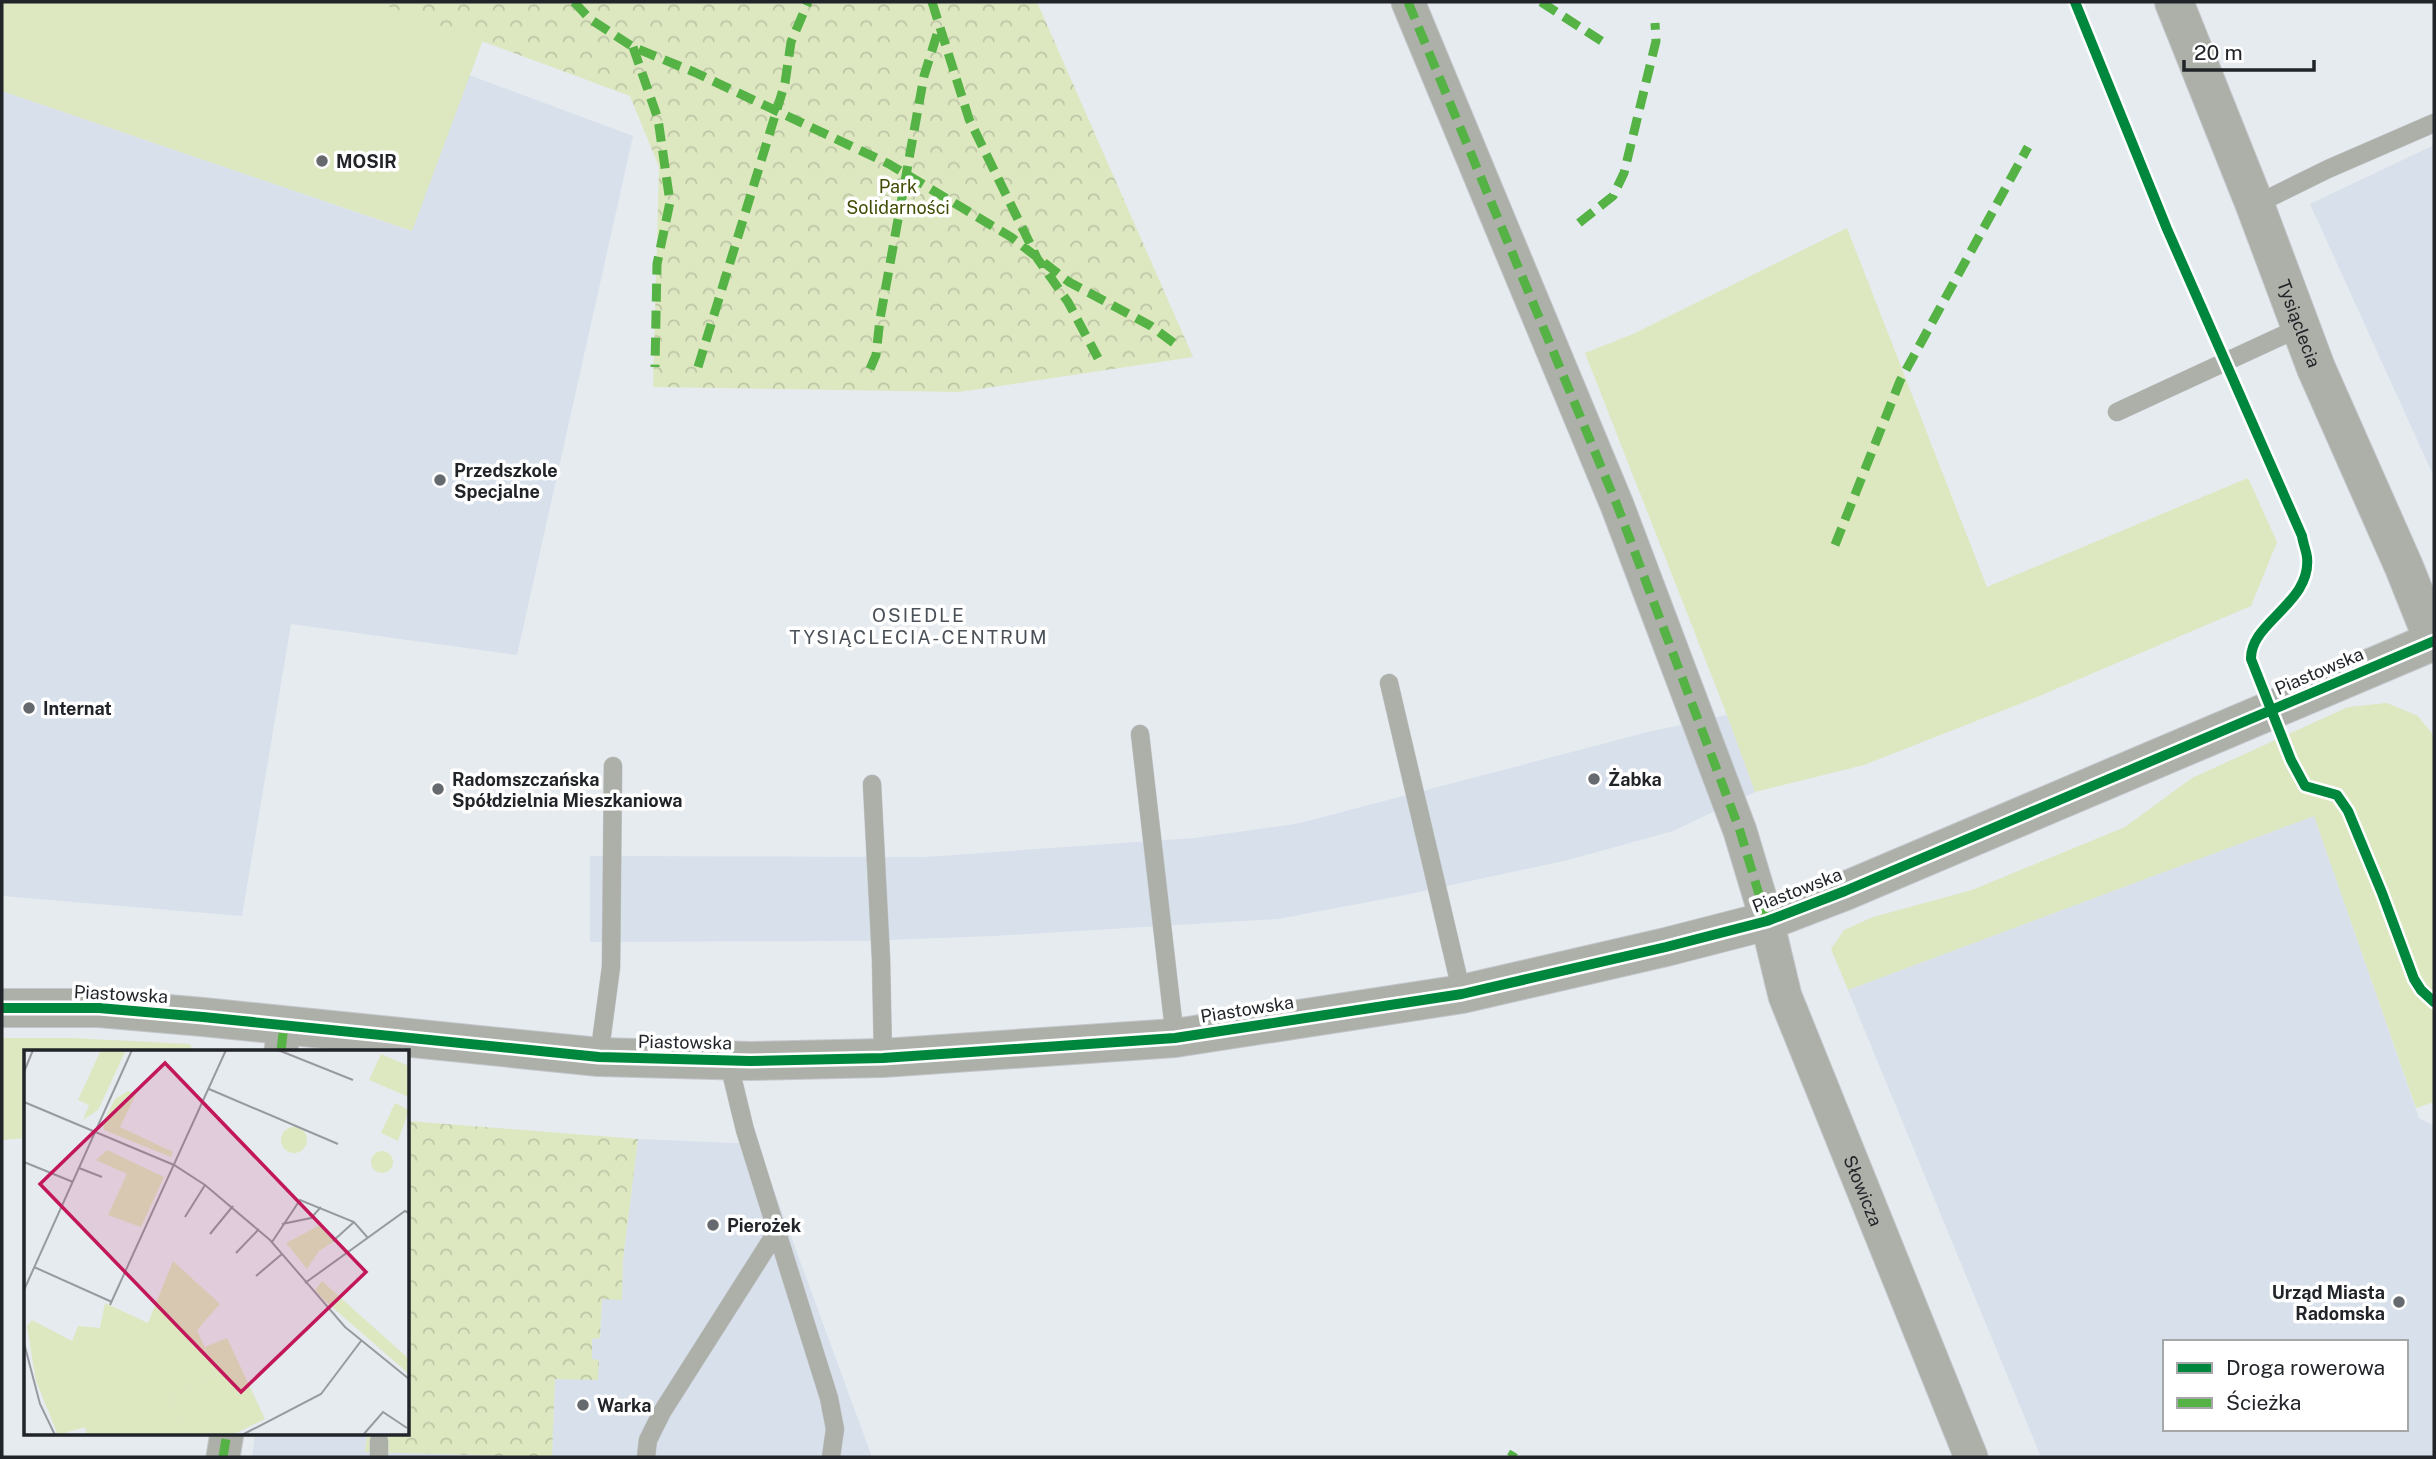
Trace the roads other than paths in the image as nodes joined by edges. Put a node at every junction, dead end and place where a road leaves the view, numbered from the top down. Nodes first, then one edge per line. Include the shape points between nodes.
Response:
1 (1408, 2) edge
2 (2174, 2) edge
3 (2434, 123) edge
4 (2255, 205) junction
5 (2301, 327) junction
6 (2117, 412) dead end
7 (2434, 641) edge
8 (1389, 683) dead end
9 (1140, 734) dead end
10 (613, 766) dead end
11 (872, 784) dead end
12 (1767, 921) junction
13 (1462, 994) junction
14 (2, 1008) edge
15 (282, 1038) edge
16 (1175, 1038) junction
17 (599, 1057) junction
18 (883, 1058) junction
19 (728, 1060) junction
20 (777, 1231) junction
21 (227, 1434) edge
22 (223, 1457) edge
23 (646, 1457) edge
24 (831, 1457) edge
25 (1971, 1457) edge

1 - 12 street, Słowicza via 1617,505 1740,831
2 - 4 street, Tysiąclecia
3 - 4 lane
4 - 5 street, Tysiąclecia
5 - 6 lane
5 - 7 street, Tysiąclecia
7 - 12 street, Piastowska
8 - 13 lane
9 - 16 lane
10 - 17 lane via 611,967
11 - 18 lane
12 - 13 street, Piastowska
12 - 25 street, Słowicza via 1785,996
13 - 16 street, Piastowska
14 - 15 street, Piastowska via 99,1008
15 - 17 street, Piastowska
16 - 18 street, Piastowska
17 - 19 street, Piastowska
18 - 19 street, Piastowska
19 - 20 lane
20 - 23 lane via 662,1412 648,1440
20 - 24 lane via 830,1398 835,1429
21 - 22 street

